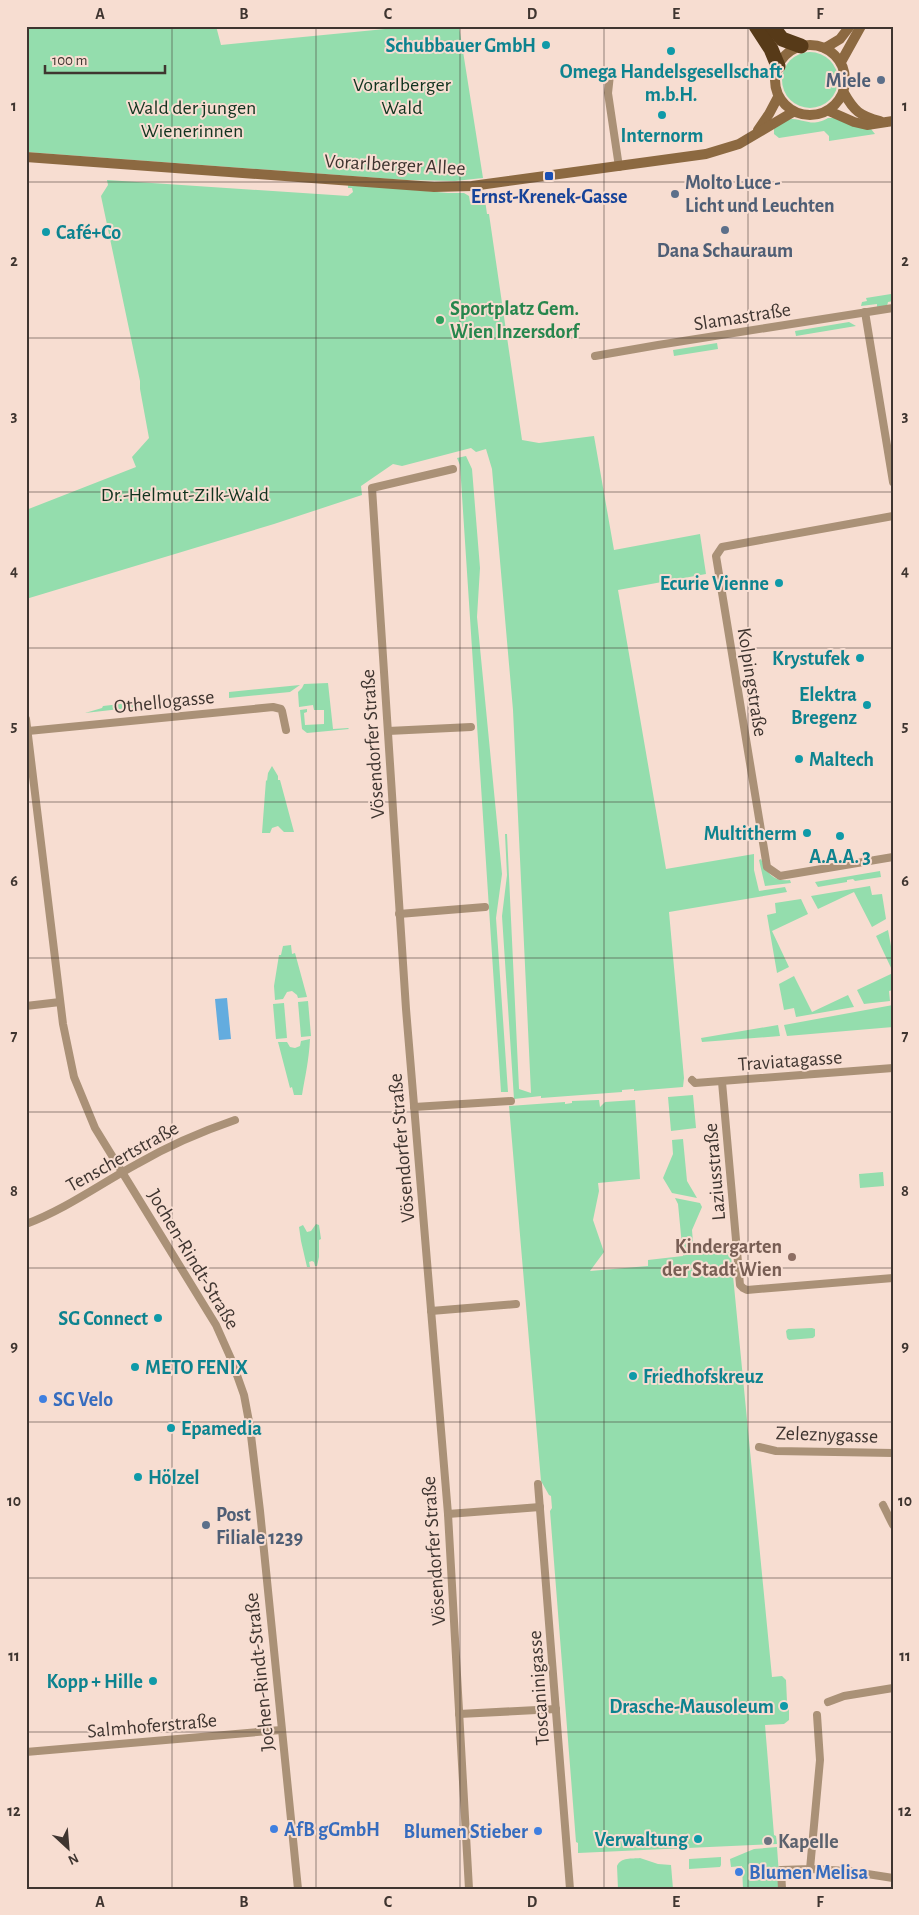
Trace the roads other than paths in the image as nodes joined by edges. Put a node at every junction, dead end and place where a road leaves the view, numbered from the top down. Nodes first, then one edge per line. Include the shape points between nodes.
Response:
1 (756, 26) edge
2 (772, 26) edge
3 (850, 26) edge
4 (861, 26) edge
5 (801, 46) junction
6 (825, 48) junction
7 (841, 62) junction
8 (778, 66) junction
9 (610, 75) dead end
10 (844, 93) junction
11 (778, 96) junction
12 (829, 111) junction
13 (793, 112) junction
14 (889, 122) edge
15 (756, 132) junction
16 (26, 157) edge
17 (619, 167) junction
18 (893, 308) edge
19 (866, 312) junction
20 (595, 356) dead end
21 (453, 468) dead end
22 (893, 482) edge
23 (893, 516) edge
24 (26, 719) edge
25 (471, 727) dead end
26 (286, 730) dead end
27 (28, 731) junction
28 (388, 731) junction
29 (893, 857) edge
30 (485, 907) dead end
31 (400, 914) junction
32 (60, 1002) junction
33 (26, 1006) edge
34 (893, 1068) edge
35 (692, 1080) dead end
36 (722, 1082) junction
37 (511, 1101) dead end
38 (414, 1107) junction
39 (234, 1120) dead end
40 (122, 1173) junction
41 (26, 1224) edge
42 (893, 1278) edge
43 (516, 1304) dead end
44 (431, 1311) junction
45 (759, 1447) dead end
46 (893, 1453) edge
47 (538, 1484) dead end
48 (883, 1505) dead end
49 (540, 1507) junction
50 (448, 1514) junction
51 (893, 1525) edge
52 (893, 1688) edge
53 (828, 1702) dead end
54 (556, 1709) junction
55 (459, 1714) junction
56 (817, 1715) dead end
57 (281, 1730) junction
58 (26, 1752) edge
59 (810, 1869) junction
60 (893, 1878) edge
61 (298, 1889) edge
62 (469, 1889) edge
63 (570, 1889) edge
64 (782, 1889) edge

1 - 8 highway via 772,49
2 - 5 highway via 782,38
3 - 6 main road via 840,39
4 - 7 main road
5 - 6 main road
5 - 8 main road via 784,56
6 - 7 main road
7 - 10 main road via 845,73
8 - 11 main road via 775,77
9 - 17 street via 608,93
10 - 12 main road
10 - 14 main road via 852,107 863,116
11 - 13 main road
11 - 15 main road, Vorarlberger Allee
12 - 13 main road via 805,116
12 - 14 main road via 868,125
13 - 15 main road, Vorarlberger Allee
15 - 17 main road, Vorarlberger Allee via 739,144 719,151
16 - 17 main road, Vorarlberger Allee via 434,187 472,186
18 - 19 street, Slamastraße
19 - 20 street, Slamastraße
19 - 22 street
21 - 28 street, Vösendorfer Straße via 372,488
23 - 29 street, Kolpingstraße via 722,547 716,556 767,867 780,876
24 - 27 street, Jochen-Rindt-Straße
25 - 28 street
26 - 27 street, Othellogasse via 282,711 273,707
27 - 32 street, Jochen-Rindt-Straße
28 - 31 street, Vösendorfer Straße
30 - 31 street
31 - 38 street, Vösendorfer Straße
32 - 33 street
32 - 40 street, Jochen-Rindt-Straße via 66,1042 80,1094
34 - 36 street, Traviatagasse
35 - 36 street, Traviatagasse via 695,1083
36 - 42 street, Laziusstraße via 742,1288
37 - 38 street
38 - 44 street, Vösendorfer Straße
39 - 40 street, Tenschertstraße via 188,1138
40 - 41 street, Tenschertstraße via 69,1204
40 - 57 street, Jochen-Rindt-Straße via 216,1325 244,1395
43 - 44 street
44 - 50 street, Vösendorfer Straße
45 - 46 street, Zeleznygasse via 776,1451
47 - 49 street, Toscaninigasse
48 - 51 street
49 - 50 street
49 - 54 street, Toscaninigasse
50 - 55 street, Vösendorfer Straße
52 - 53 street
54 - 55 street
54 - 63 street, Toscaninigasse
55 - 62 street, Vösendorfer Straße
56 - 59 street via 820,1760
57 - 58 street, Salmhoferstraße
57 - 61 street, Jochen-Rindt-Straße
59 - 60 street
59 - 64 street via 781,1870

